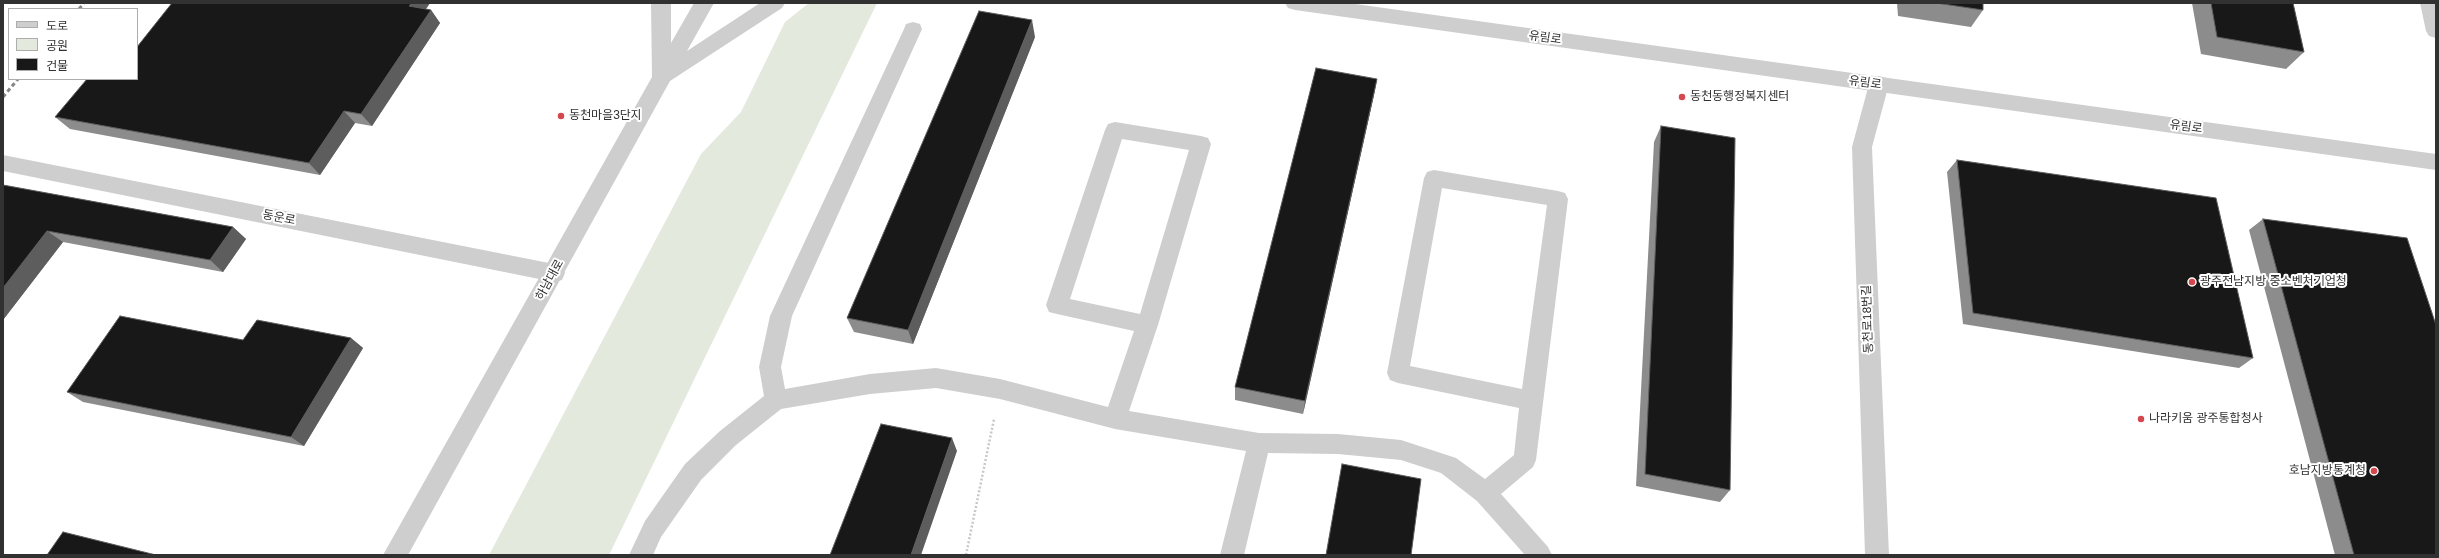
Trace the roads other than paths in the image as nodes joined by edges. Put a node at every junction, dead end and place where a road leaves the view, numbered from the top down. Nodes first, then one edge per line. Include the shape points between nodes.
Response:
1 (661, 3) edge
2 (704, 3) edge
3 (775, 3) edge
4 (1295, 3) edge
5 (2430, 3) edge
6 (913, 29) dead end
7 (2436, 31) edge
8 (662, 78) junction
9 (1879, 84) junction
10 (2436, 162) edge
11 (3, 163) edge
12 (554, 273) junction
13 (1147, 325) junction
14 (776, 400) junction
15 (1531, 401) junction
16 (1115, 419) junction
17 (1259, 443) junction
18 (1485, 493) junction
19 (395, 555) edge
20 (641, 555) edge
21 (1232, 555) edge
22 (1540, 555) edge
23 (1876, 555) edge

1 - 8 street
2 - 8 street, 하남대로
3 - 8 street
4 - 9 street, 유림로
5 - 7 street
6 - 14 lane via 781,316 770,367
8 - 12 street, 하남대로
9 - 10 street, 유림로
9 - 23 street, 동천로18번길 via 1862,147
11 - 12 street, 동운로
12 - 19 street, 하남대로
13 - 13 lane via 1201,144 1116,130 1056,305
13 - 16 lane
14 - 16 lane via 870,384 936,378 1000,389
14 - 20 lane via 728,438 693,472 653,529
15 - 15 lane via 1558,199 1434,178 1398,373
15 - 18 lane via 1525,460
16 - 17 lane
17 - 18 lane via 1338,444 1401,450 1448,465
17 - 21 lane
18 - 22 lane

